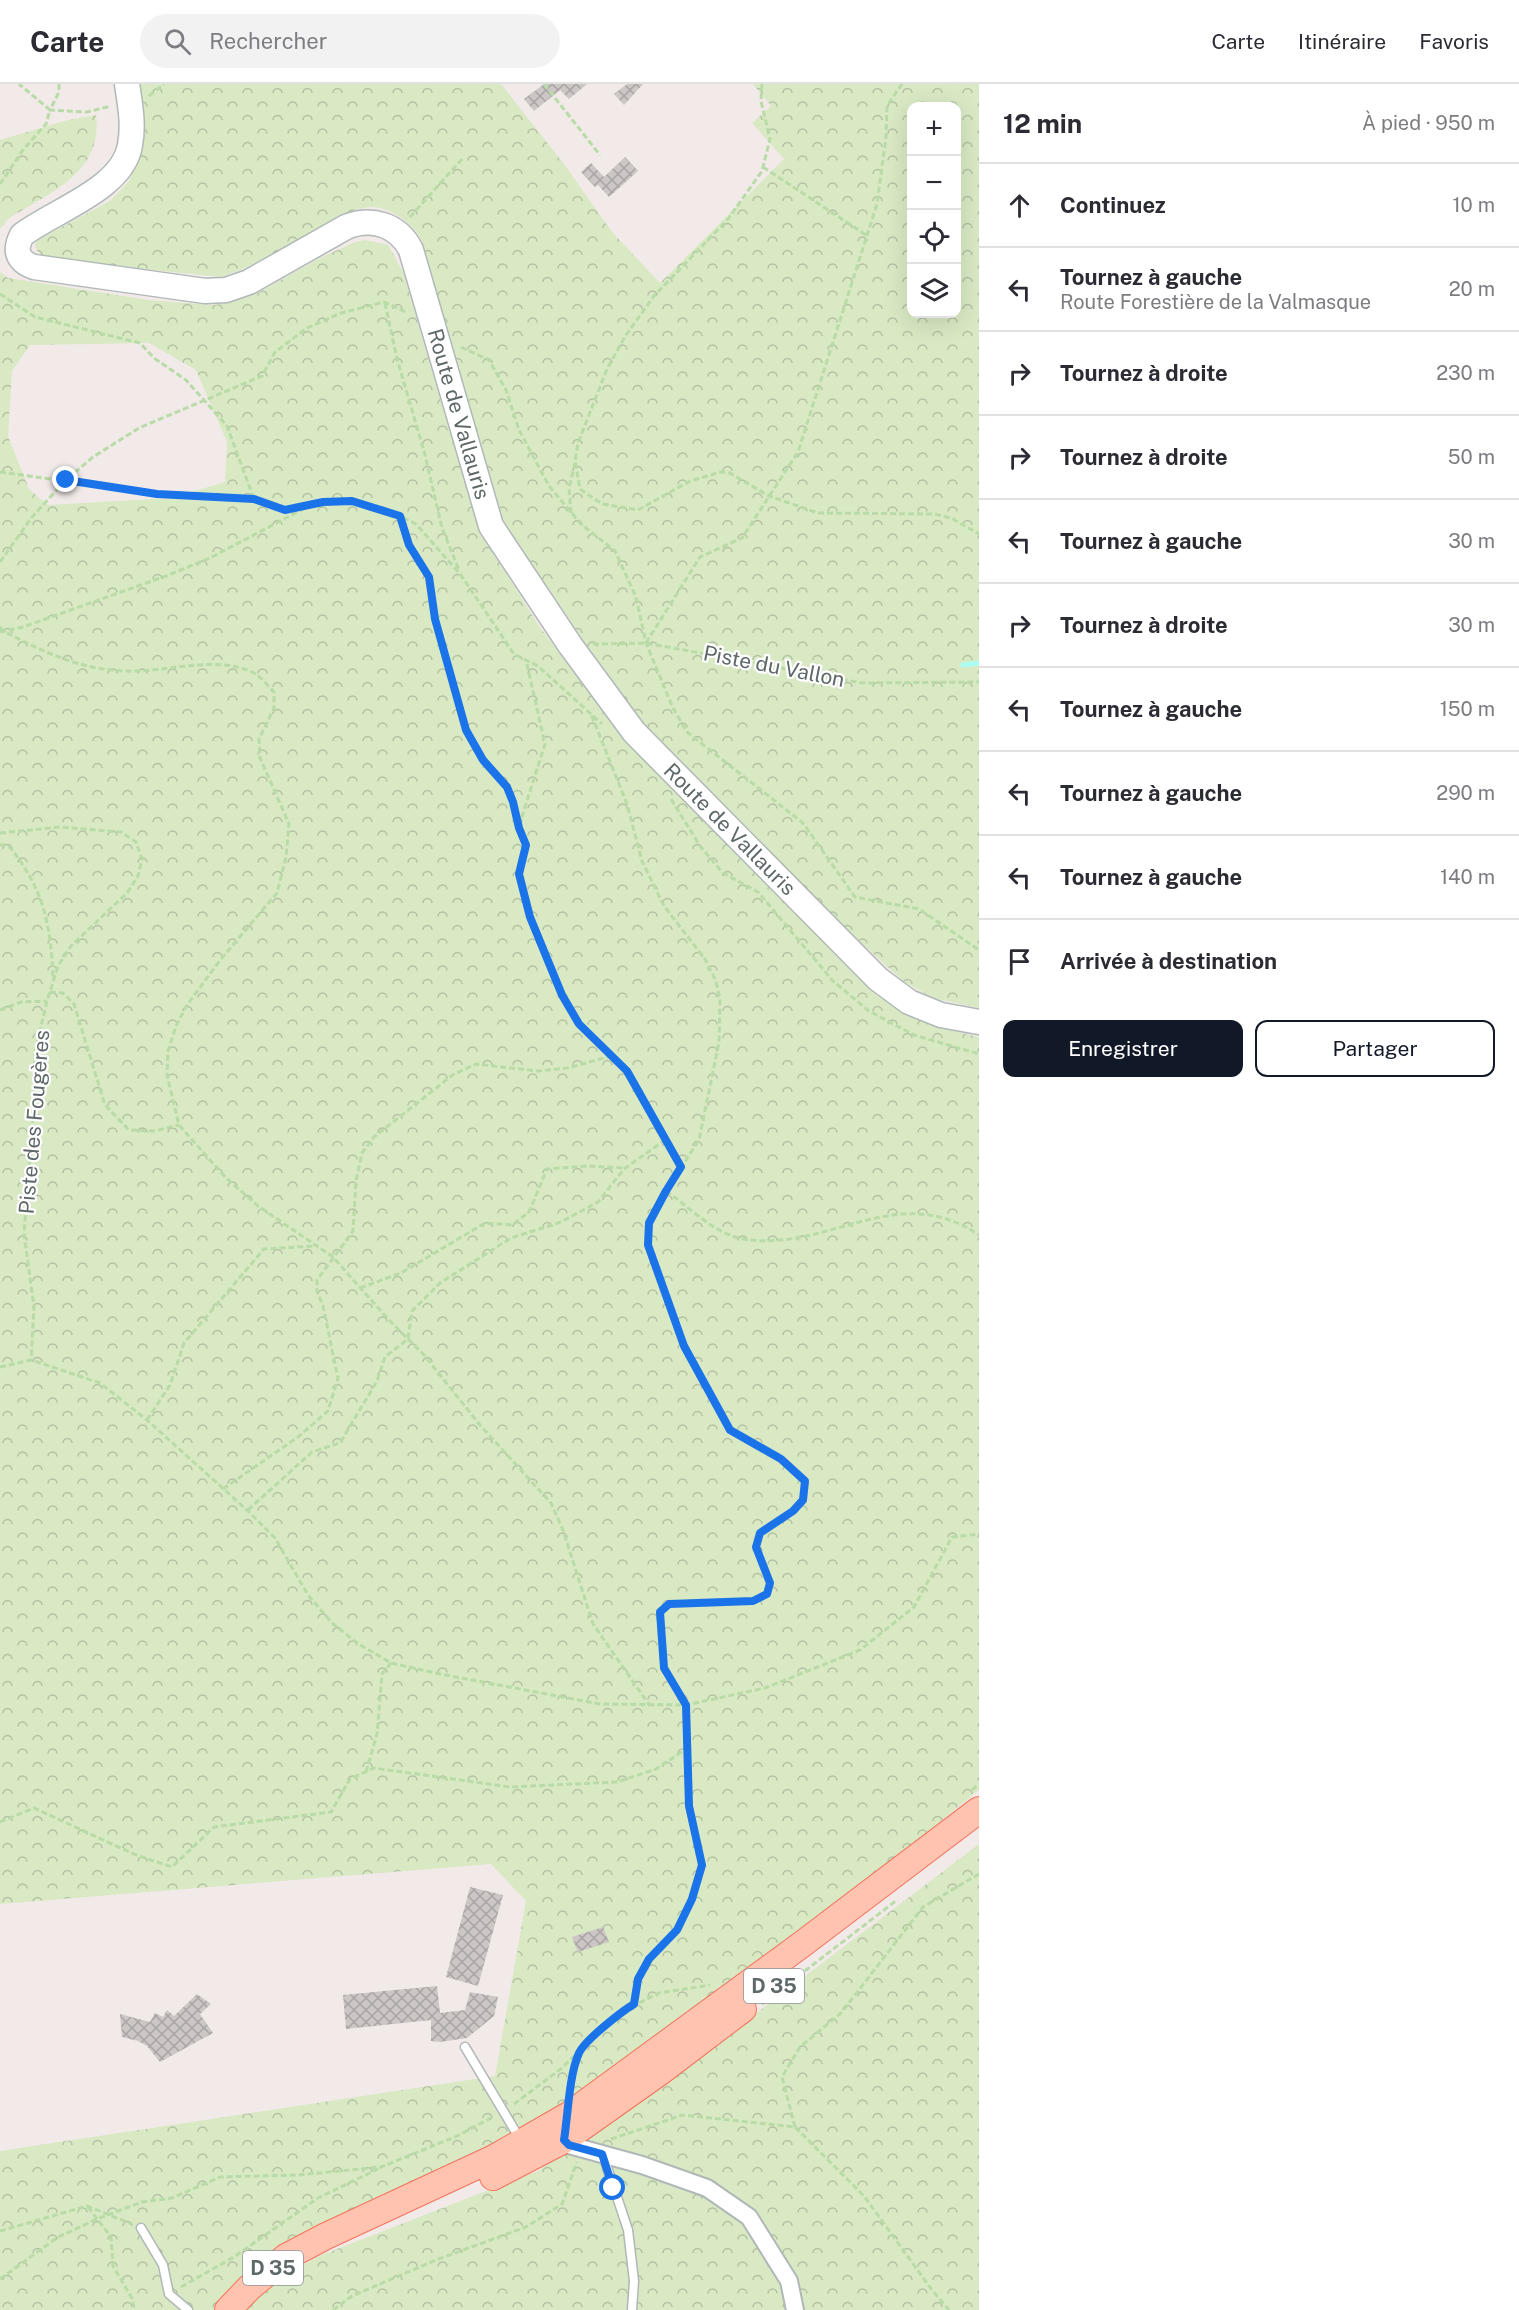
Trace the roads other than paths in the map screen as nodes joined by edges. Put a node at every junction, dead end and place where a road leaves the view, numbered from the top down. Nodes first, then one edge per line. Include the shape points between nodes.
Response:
1 (128, 93) edge
2 (979, 1022) edge
3 (973, 1812) edge
4 (465, 2047) dead end
5 (568, 2115) junction
6 (522, 2142) junction
7 (572, 2145) junction
8 (602, 2154) junction
9 (141, 2228) road end
10 (326, 2236) junction
11 (188, 2310) edge
12 (228, 2310) edge
13 (632, 2310) edge
14 (795, 2310) edge

1 - 2 main road, Route de Vallauris via 132,133 124,162 102,186 22,235 17,252 25,264 205,291 226,290 249,282 359,222 371,222 397,232 411,250 491,526 634,732 878,979 909,1002 941,1015
3 - 5 main road, D 35
3 - 7 main road, D 35 via 824,1948
4 - 6 lane
5 - 6 main road, D 35
5 - 7 street
6 - 10 main road, D 35 via 471,2170
7 - 8 street
7 - 10 main road, D 35 via 466,2188
8 - 13 lane via 628,2230 634,2282
8 - 14 street via 707,2188 749,2217 789,2281
9 - 11 lane via 163,2265 169,2294
10 - 12 main road, D 35 via 286,2257

